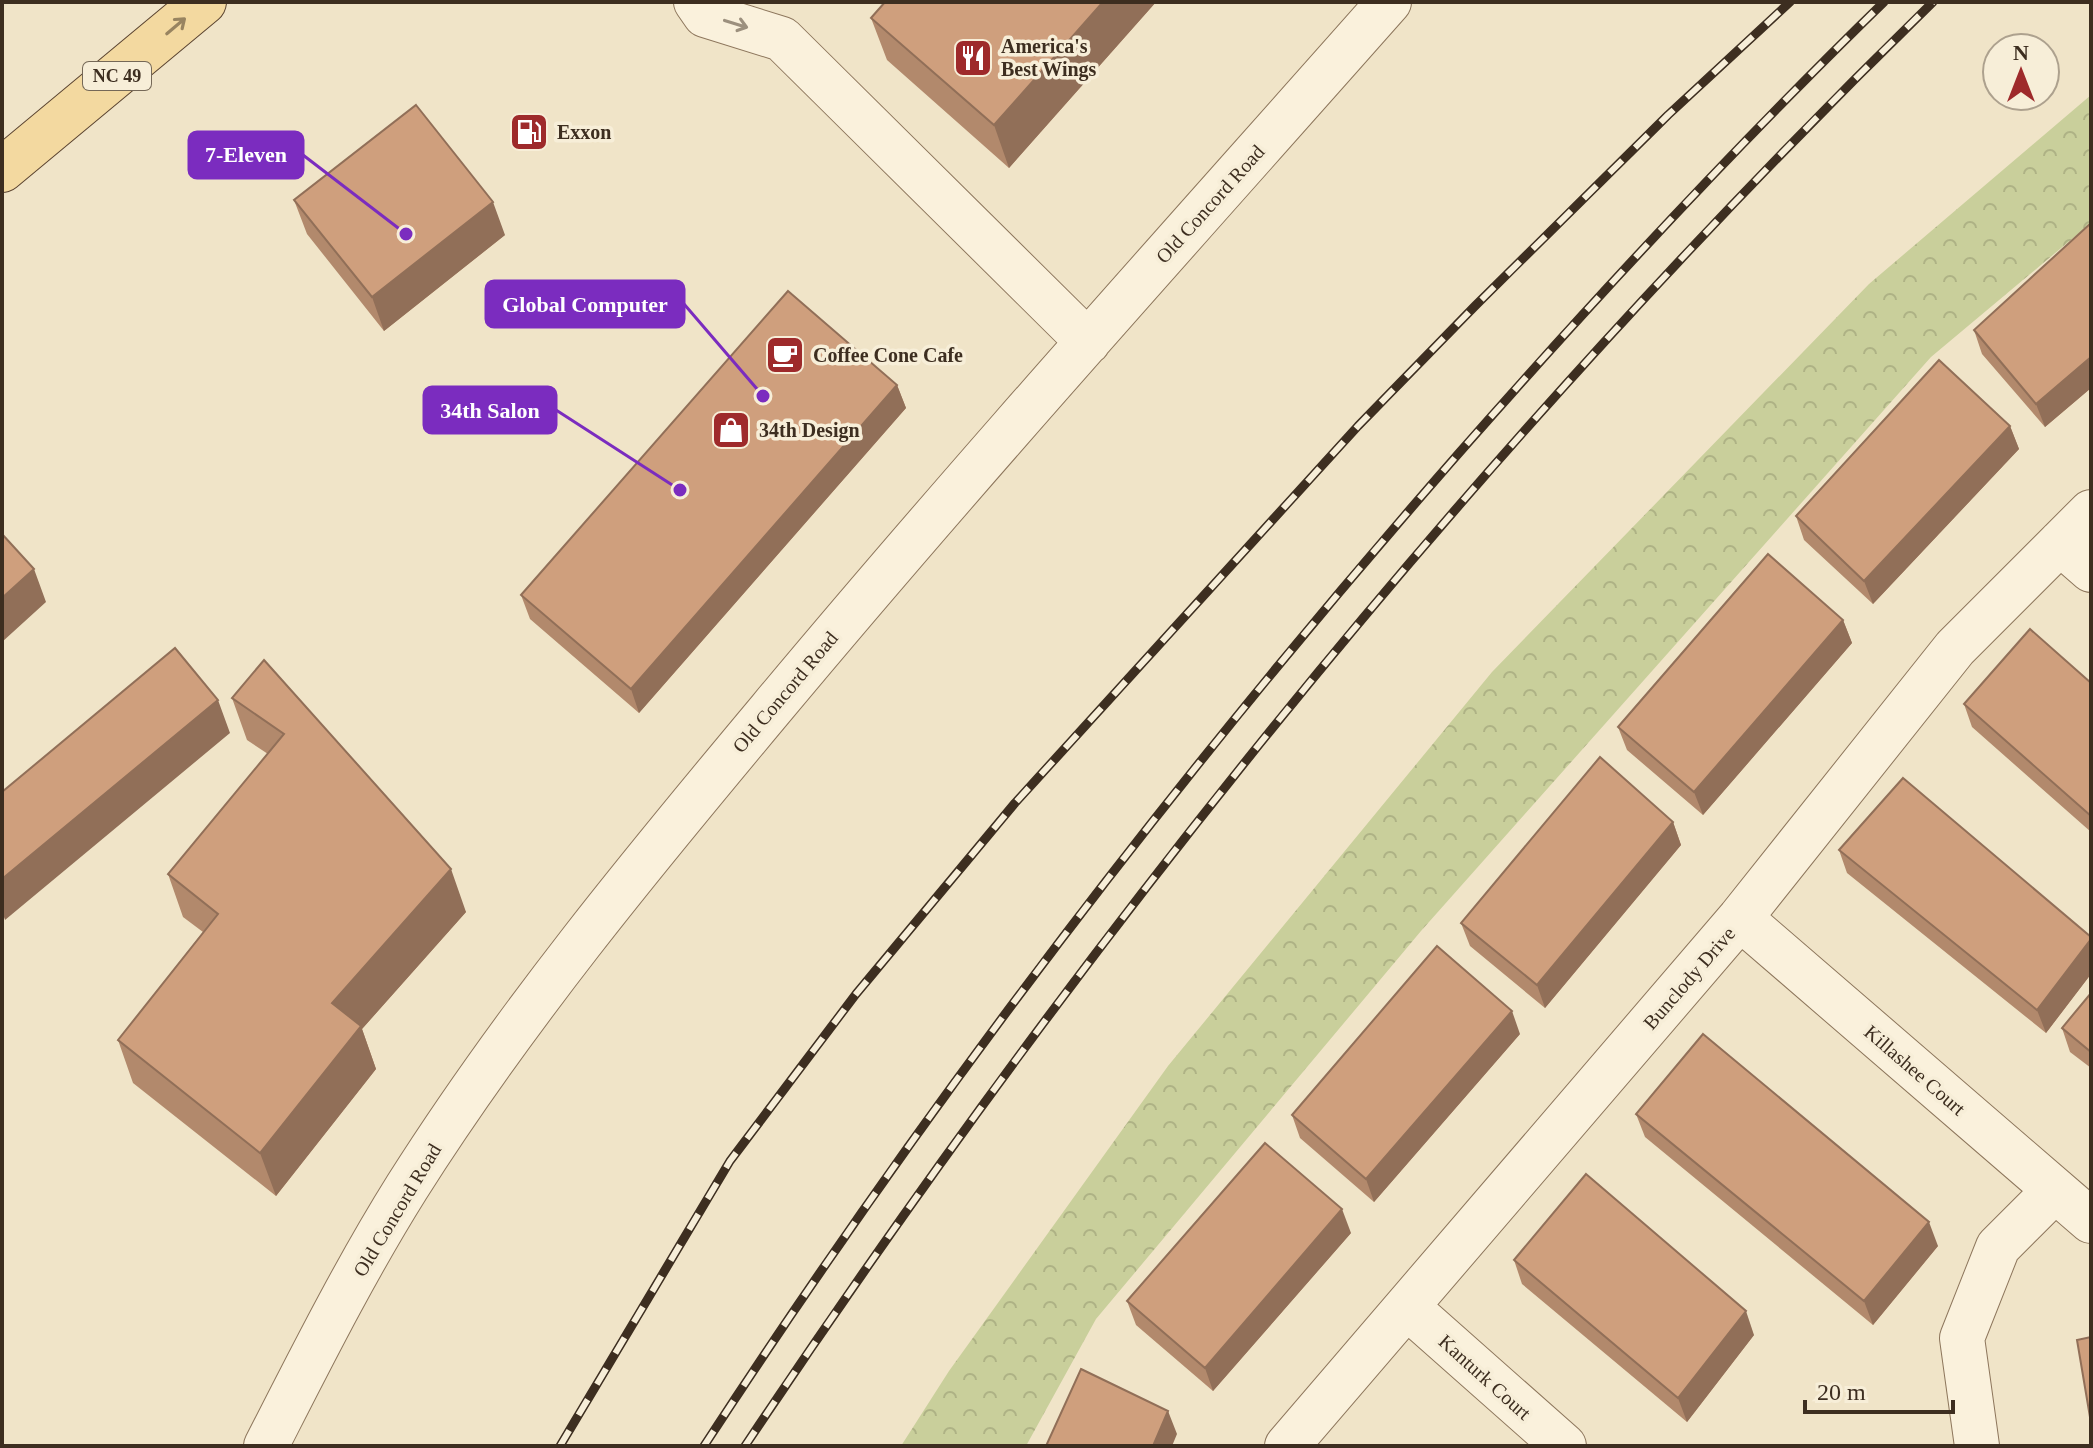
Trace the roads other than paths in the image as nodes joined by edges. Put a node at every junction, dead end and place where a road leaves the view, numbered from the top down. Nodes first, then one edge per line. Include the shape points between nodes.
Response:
1 (204, 2) edge
2 (696, 2) edge
3 (1389, 2) edge
4 (777, 20) edge
5 (2, 170) edge
6 (1088, 342) junction
7 (2091, 512) edge
8 (2075, 557) edge
9 (1740, 918) junction
10 (2054, 1191) junction
11 (2091, 1221) edge
12 (1407, 1307) junction
13 (266, 1446) edge
14 (1287, 1446) edge
15 (1564, 1446) edge
16 (1977, 1446) edge

5 -> 1 main road, NC 49
2 -> 4 street via 705,15
3 - 6 street, Old Concord Road
4 - 6 street
6 - 13 street, Old Concord Road via 860,601 618,893 407,1187
7 - 8 street, Bunclody Drive
8 - 9 street, Bunclody Drive via 1955,648
9 - 10 street, Killashee Court
9 - 12 street, Bunclody Drive
10 - 11 street, Killashee Court
10 - 16 street via 1998,1247 1962,1338
12 - 14 street, Bunclody Drive
12 - 15 street, Kanturk Court

